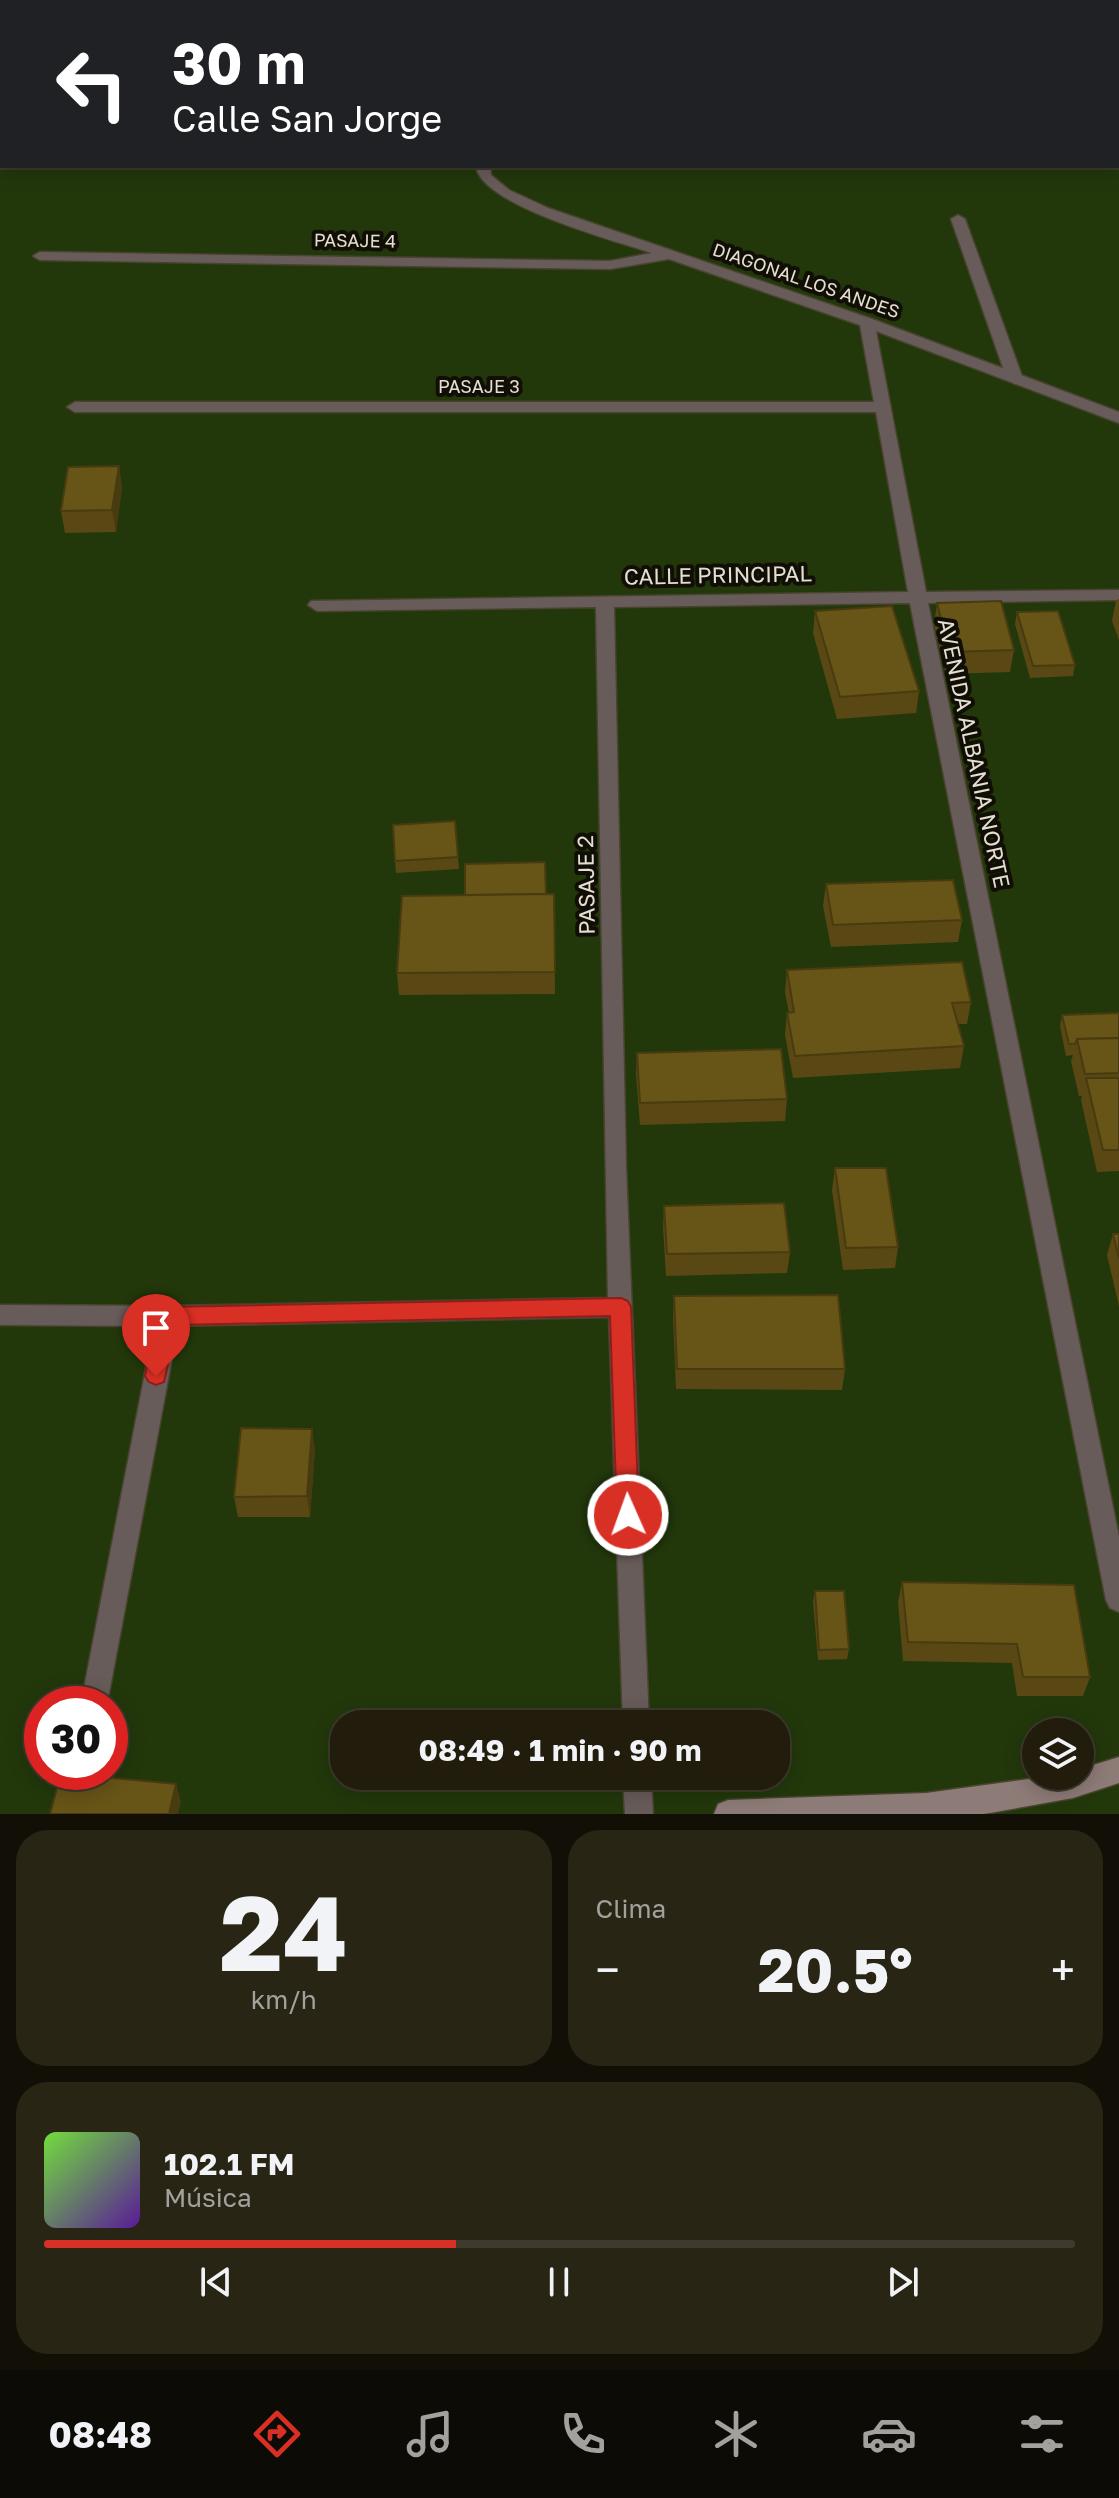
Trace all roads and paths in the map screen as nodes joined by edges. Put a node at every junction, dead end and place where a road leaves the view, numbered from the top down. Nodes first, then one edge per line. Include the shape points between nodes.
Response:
1 (484, 171) edge
2 (958, 219) dead end
3 (668, 255) junction
4 (40, 256) dead end
5 (867, 322) junction
6 (1015, 379) junction
7 (75, 407) dead end
8 (883, 407) junction
9 (1119, 418) edge
10 (1119, 595) edge
11 (918, 597) junction
12 (605, 601) junction
13 (317, 605) dead end
14 (621, 1307) junction
15 (0, 1315) edge
16 (168, 1316) junction
17 (1119, 1600) edge
18 (97, 1686) edge
19 (635, 1710) edge
20 (1119, 1770) edge
21 (638, 1790) edge
22 (639, 1814) edge
23 (728, 1814) edge

1 - 3 street, DIAGONAL LOS ANDES via 504,193 543,211
2 - 6 street
3 - 4 street, PASAJE 4 via 610,265
3 - 5 street, DIAGONAL LOS ANDES
5 - 6 street, DIAGONAL LOS ANDES
5 - 8 street, AVENIDA ALBANIA NORTE
6 - 9 street, DIAGONAL LOS ANDES
7 - 8 street, PASAJE 3
8 - 11 street, AVENIDA ALBANIA NORTE
10 - 11 street, CALLE PRINCIPAL
11 - 12 street, CALLE PRINCIPAL
11 - 17 street, AVENIDA ALBANIA NORTE
12 - 13 street, CALLE PRINCIPAL
12 - 14 street, PASAJE 2
14 - 16 street
14 - 19 street, PASAJE 2
15 - 16 street
16 - 18 street
20 - 23 street via 1078,1785 967,1802
21 - 22 street

